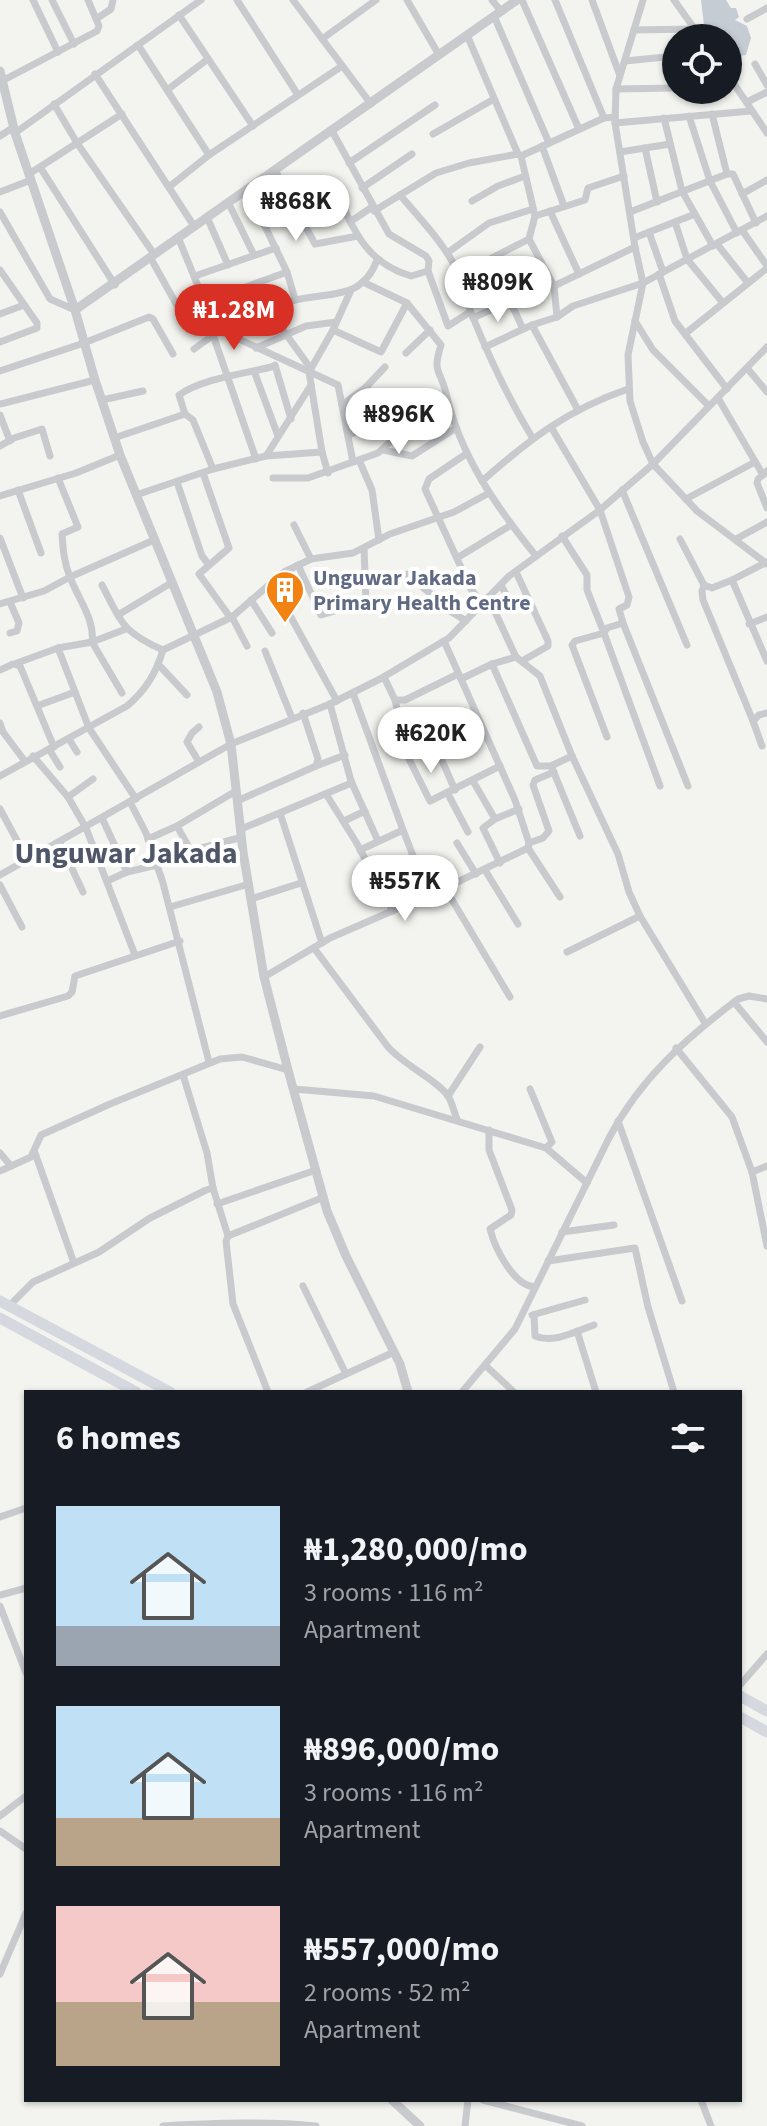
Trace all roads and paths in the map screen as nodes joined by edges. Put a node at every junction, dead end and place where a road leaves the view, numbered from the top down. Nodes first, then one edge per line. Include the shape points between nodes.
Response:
1 (33, 0) edge
2 (52, 0) edge
3 (88, 0) edge
4 (113, 0) edge
5 (237, 0) edge
6 (293, 0) edge
7 (376, 0) edge
8 (407, 0) edge
9 (492, 0) edge
10 (520, 0) edge
11 (555, 0) edge
12 (592, 0) edge
13 (643, 0) edge
14 (674, 0) edge
15 (197, 1) edge
16 (767, 8) edge
17 (497, 14) junction
18 (179, 15) junction
19 (96, 19) junction
20 (747, 19) dead end
21 (691, 24) edge
22 (634, 30) junction
23 (662, 30) edge
24 (467, 35) junction
25 (322, 39) junction
26 (74, 44) junction
27 (138, 45) junction
28 (58, 52) junction
29 (439, 55) junction
30 (662, 57) edge
31 (208, 59) junction
32 (625, 61) junction
33 (755, 64) dead end
34 (342, 66) junction
35 (95, 74) junction
36 (620, 74) junction
37 (764, 74) edge
38 (1, 76) edge
39 (767, 85) edge
40 (662, 88) edge
41 (616, 89) junction
42 (167, 90) junction
43 (767, 92) edge
44 (298, 95) junction
45 (742, 96) edge
46 (494, 99) junction
47 (747, 102) junction
48 (54, 104) junction
49 (371, 104) junction
50 (435, 105) dead end
51 (751, 111) junction
52 (122, 114) junction
53 (712, 114) junction
54 (689, 116) junction
55 (604, 118) junction
56 (664, 118) junction
57 (615, 120) junction
58 (253, 126) junction
59 (579, 129) junction
60 (14, 130) junction
61 (332, 131) junction
62 (767, 133) edge
63 (433, 134) dead end
64 (0, 136) edge
65 (77, 143) junction
66 (670, 144) junction
67 (546, 145) junction
68 (645, 148) junction
69 (620, 152) junction
70 (412, 154) dead end
71 (209, 155) junction
72 (519, 155) junction
73 (349, 163) junction
74 (40, 167) junction
75 (275, 170) junction
76 (727, 174) junction
77 (525, 176) junction
78 (624, 176) junction
79 (30, 177) junction
80 (767, 180) edge
81 (710, 181) junction
82 (169, 187) junction
83 (362, 188) junction
84 (247, 189) junction
85 (682, 191) junction
86 (0, 192) edge
87 (742, 194) junction
88 (400, 195) junction
89 (340, 200) dead end
90 (472, 201) dead end
91 (228, 202) junction
92 (657, 202) junction
93 (564, 206) junction
94 (373, 209) junction
95 (550, 211) junction
96 (0, 212) edge
97 (534, 212) junction
98 (630, 212) junction
99 (695, 214) junction
100 (767, 216) edge
101 (207, 217) junction
102 (350, 222) junction
103 (675, 222) junction
104 (756, 223) junction
105 (194, 226) junction
106 (649, 232) junction
107 (740, 232) junction
108 (358, 236) junction
109 (178, 237) junction
110 (529, 239) junction
111 (634, 243) junction
112 (715, 245) junction
113 (276, 248) junction
114 (447, 253) junction
115 (254, 255) junction
116 (152, 256) junction
117 (687, 259) junction
118 (377, 260) junction
119 (482, 263) junction
120 (228, 265) junction
121 (765, 269) edge
122 (0, 270) edge
123 (428, 271) junction
124 (287, 272) junction
125 (661, 273) junction
126 (579, 274) junction
127 (459, 275) junction
128 (195, 276) junction
129 (495, 278) junction
130 (767, 281) edge
131 (259, 282) junction
132 (363, 282) junction
133 (643, 283) junction
134 (748, 283) junction
135 (10, 284) junction
136 (115, 285) junction
137 (554, 286) junction
138 (0, 288) edge
139 (351, 290) junction
140 (464, 292) junction
141 (295, 299) junction
142 (510, 301) junction
143 (407, 303) junction
144 (723, 303) junction
145 (24, 305) junction
146 (206, 305) junction
147 (268, 309) junction
148 (75, 310) junction
149 (0, 314) edge
150 (472, 315) junction
151 (557, 317) junction
152 (635, 321) junction
153 (532, 325) junction
154 (334, 326) junction
155 (523, 329) junction
156 (430, 330) junction
157 (216, 331) junction
158 (686, 333) junction
159 (284, 334) junction
160 (0, 342) edge
161 (84, 343) junction
162 (485, 347) junction
163 (256, 348) junction
164 (194, 349) dead end
165 (766, 350) edge
166 (406, 353) dead end
167 (173, 354) dead end
168 (277, 363) junction
169 (385, 367) dead end
170 (747, 368) junction
171 (0, 371) edge
172 (254, 371) junction
173 (310, 371) junction
174 (227, 379) junction
175 (95, 380) junction
176 (311, 385) junction
177 (366, 387) junction
178 (628, 389) junction
179 (727, 389) junction
180 (143, 391) dead end
181 (767, 392) edge
182 (718, 398) junction
183 (446, 399) junction
184 (102, 400) junction
185 (0, 404) edge
186 (342, 405) junction
187 (709, 406) junction
188 (578, 410) junction
189 (393, 413) junction
190 (185, 414) junction
191 (0, 415) edge
192 (291, 419) junction
193 (551, 427) junction
194 (456, 428) junction
195 (403, 430) junction
196 (348, 435) junction
197 (278, 436) junction
198 (532, 437) junction
199 (114, 438) junction
200 (10, 441) junction
201 (0, 446) edge
202 (383, 450) junction
203 (322, 452) junction
204 (466, 454) junction
205 (120, 455) junction
206 (50, 456) dead end
207 (266, 456) junction
208 (256, 459) junction
209 (356, 461) junction
210 (755, 462) junction
211 (653, 464) junction
212 (213, 469) junction
213 (203, 473) junction
214 (328, 473) junction
215 (765, 473) edge
216 (58, 478) junction
217 (273, 478) dead end
218 (482, 481) junction
219 (177, 482) junction
220 (0, 485) edge
221 (18, 490) junction
222 (622, 490) junction
223 (489, 493) junction
224 (2, 495) edge
225 (136, 495) junction
226 (686, 499) junction
227 (767, 508) edge
228 (600, 510) junction
229 (438, 517) junction
230 (767, 522) edge
231 (294, 525) dead end
232 (511, 525) junction
233 (562, 536) junction
234 (0, 538) edge
235 (680, 539) dead end
236 (736, 539) junction
237 (154, 540) junction
238 (379, 540) junction
239 (364, 548) junction
240 (41, 553) dead end
241 (536, 556) junction
242 (457, 558) junction
243 (311, 559) junction
244 (767, 563) edge
245 (209, 565) junction
246 (298, 565) junction
247 (516, 572) junction
248 (70, 577) junction
249 (732, 580) junction
250 (271, 581) junction
251 (171, 583) junction
252 (102, 585) dead end
253 (379, 585) dead end
254 (501, 585) junction
255 (704, 585) junction
256 (23, 598) junction
257 (251, 600) junction
258 (485, 600) junction
259 (10, 602) junction
260 (528, 602) junction
261 (0, 604) edge
262 (118, 615) junction
263 (231, 617) junction
264 (767, 617) edge
265 (466, 621) junction
266 (623, 623) junction
267 (749, 624) junction
268 (126, 629) junction
269 (10, 633) dead end
270 (272, 633) dead end
271 (604, 633) junction
272 (195, 636) junction
273 (444, 641) junction
274 (92, 642) junction
275 (687, 645) dead end
276 (247, 646) dead end
277 (58, 648) junction
278 (163, 650) junction
279 (265, 651) dead end
280 (766, 656) edge
281 (519, 659) junction
282 (17, 663) junction
283 (158, 664) junction
284 (492, 664) junction
285 (0, 670) edge
286 (384, 677) junction
287 (460, 677) junction
288 (75, 692) junction
289 (122, 693) dead end
290 (353, 693) junction
291 (187, 695) dead end
292 (395, 700) junction
293 (334, 702) junction
294 (37, 706) junction
295 (303, 713) junction
296 (767, 713) edge
297 (292, 718) junction
298 (753, 721) junction
299 (0, 723) edge
300 (199, 727) dead end
301 (89, 728) junction
302 (3, 736) edge
303 (607, 737) dead end
304 (69, 739) junction
305 (231, 744) junction
306 (762, 746) dead end
307 (436, 747) dead end
308 (51, 748) junction
309 (77, 752) dead end
310 (345, 755) junction
311 (33, 756) junction
312 (572, 756) junction
313 (24, 760) junction
314 (199, 762) junction
315 (316, 766) junction
316 (500, 766) junction
317 (60, 767) dead end
318 (552, 769) junction
319 (0, 776) edge
320 (93, 779) dead end
321 (351, 781) junction
322 (473, 781) junction
323 (660, 786) dead end
324 (688, 786) dead end
325 (452, 792) junction
326 (326, 794) junction
327 (237, 796) junction
328 (68, 797) junction
329 (133, 800) junction
330 (519, 809) junction
331 (0, 811) edge
332 (365, 811) junction
333 (280, 813) junction
334 (102, 818) junction
335 (495, 819) junction
336 (344, 821) junction
337 (177, 826) junction
338 (86, 828) junction
339 (403, 830) junction
340 (468, 832) dead end
341 (241, 833) junction
342 (580, 836) dead end
343 (148, 839) junction
344 (378, 841) junction
345 (60, 843) junction
346 (457, 843) dead end
347 (529, 845) junction
348 (360, 850) junction
349 (28, 861) junction
350 (500, 863) junction
351 (157, 865) junction
352 (485, 870) junction
353 (1, 872) edge
354 (127, 872) junction
355 (476, 874) junction
356 (375, 877) junction
357 (107, 881) junction
358 (301, 883) junction
359 (249, 884) junction
360 (0, 885) edge
361 (445, 888) junction
362 (83, 892) dead end
363 (560, 897) dead end
364 (251, 899) junction
365 (170, 907) junction
366 (393, 911) junction
367 (640, 916) junction
368 (518, 924) dead end
369 (22, 927) dead end
370 (180, 941) junction
371 (318, 945) junction
372 (567, 952) dead end
373 (135, 955) junction
374 (264, 977) junction
375 (510, 997) dead end
376 (767, 999) edge
377 (734, 1002) junction
378 (0, 1016) edge
379 (705, 1023) junction
380 (767, 1042) edge
381 (480, 1047) dead end
382 (676, 1048) junction
383 (209, 1062) junction
384 (288, 1070) junction
385 (183, 1075) junction
386 (294, 1089) junction
387 (530, 1089) dead end
388 (448, 1096) junction
389 (457, 1119) junction
390 (618, 1121) junction
391 (489, 1130) junction
392 (546, 1148) junction
393 (0, 1153) edge
394 (35, 1153) junction
395 (11, 1166) junction
396 (767, 1166) edge
397 (316, 1170) junction
398 (0, 1171) edge
399 (752, 1172) junction
400 (587, 1183) junction
401 (213, 1188) junction
402 (324, 1197) junction
403 (217, 1204) junction
404 (614, 1225) dead end
405 (562, 1232) junction
406 (228, 1236) junction
407 (767, 1246) edge
408 (548, 1261) junction
409 (74, 1263) junction
410 (303, 1286) dead end
411 (535, 1287) junction
412 (585, 1300) dead end
413 (682, 1301) dead end
414 (4, 1304) edge
415 (522, 1313) junction
416 (534, 1315) junction
417 (0, 1318) edge
418 (594, 1325) dead end
419 (577, 1331) junction
420 (394, 1352) junction
421 (485, 1365) junction
422 (346, 1374) junction
423 (132, 1390) edge
424 (166, 1390) edge
425 (267, 1390) edge
426 (311, 1390) edge
427 (407, 1390) edge
428 (464, 1390) edge
429 (512, 1390) edge
430 (593, 1390) edge
431 (673, 1390) edge
432 (24, 1509) edge
433 (0, 1517) edge
434 (24, 1589) edge
435 (0, 1595) edge
436 (0, 1606) edge
437 (24, 1645) edge
438 (16, 1648) junction
439 (767, 1654) edge
440 (24, 1668) edge
441 (742, 1683) edge
442 (742, 1697) edge
443 (767, 1711) edge
444 (742, 1718) edge
445 (767, 1732) edge
446 (24, 1798) edge
447 (0, 1816) edge
448 (0, 1831) edge
449 (24, 1848) edge
450 (24, 1918) edge
451 (0, 1974) edge
452 (394, 2102) edge
453 (468, 2102) edge
454 (491, 2102) edge
455 (702, 2102) edge
456 (163, 2126) edge
457 (316, 2126) edge
458 (420, 2126) edge
459 (465, 2126) edge
460 (582, 2126) edge
461 (711, 2126) edge

1 - 28 street
2 - 26 street
3 - 19 street
4 - 19 street via 111,9
5 - 44 street
6 - 25 street
7 - 25 street
8 - 29 street
9 - 17 street
10 - 17 street
10 - 59 street
11 - 55 street
12 - 36 street
13 - 22 street
14 - 21 street
15 - 18 street
16 - 20 street
17 - 24 street
17 - 67 street
18 - 27 street
18 - 31 street
19 - 26 street via 97,31
22 - 23 street
22 - 32 street
24 - 29 street
24 - 46 street
25 - 34 street
26 - 28 street
27 - 35 street
27 - 42 street
28 - 38 street
29 - 49 street
30 - 32 street
31 - 42 street
31 - 58 street
32 - 36 street
33 - 37 street
34 - 44 street
34 - 49 street
35 - 48 street
35 - 52 street
36 - 41 street
37 - 39 street
38 - 60 street
40 - 41 street
41 - 57 street
42 - 71 street
43 - 47 street
44 - 58 street
45 - 47 street
46 - 63 street
46 - 72 street
47 - 51 street
48 - 60 street
48 - 65 street
49 - 61 street
50 - 73 street
51 - 53 street
51 - 62 street
52 - 65 street
52 - 82 street
53 - 54 street
53 - 76 street
54 - 56 street
54 - 81 street
55 - 57 street
55 - 59 street
56 - 57 street
56 - 66 street
57 - 69 street
58 - 71 street
59 - 67 street
60 - 64 street
60 - 79 street
61 - 73 street
61 - 75 street
65 - 74 street
65 - 116 street
66 - 68 street
66 - 85 street
67 - 72 street
67 - 93 street
68 - 69 street
68 - 92 street
69 - 78 street
70 - 83 street
71 - 82 street
72 - 77 street
72 - 88 street via 446,169
73 - 83 street
74 - 79 street
74 - 136 street
75 - 84 street
75 - 108 street via 315,244
76 - 81 street
76 - 87 street via 733,174
77 - 90 street
77 - 97 street
78 - 93 street via 588,188 585,200
78 - 98 street
79 - 86 street
79 - 148 street
80 - 87 street
81 - 85 street
81 - 107 street
82 - 105 street
83 - 94 street
84 - 91 street
84 - 113 street
85 - 92 street
85 - 99 street
87 - 104 street
88 - 94 street
88 - 114 street
89 - 102 street
91 - 101 street
91 - 115 street
92 - 98 street
93 - 95 street
94 - 102 street
94 - 123 street via 389,234 426,256
95 - 97 street
95 - 126 street
96 - 148 street via 50,299
97 - 110 street
97 - 114 street via 489,223
98 - 111 street
99 - 103 street
99 - 112 street
100 - 104 street
101 - 105 street
101 - 120 street
102 - 108 street
103 - 106 street
103 - 117 street
104 - 107 street
105 - 109 street
106 - 111 street
106 - 125 street
107 - 112 street
107 - 121 street
108 - 118 street
109 - 116 street
109 - 128 street
110 - 119 street
110 - 137 street
111 - 126 street
111 - 133 street
112 - 117 street
112 - 134 street
113 - 115 street
113 - 124 street
114 - 127 street
115 - 120 street
116 - 136 street
116 - 146 street via 184,318
117 - 125 street
117 - 144 street
118 - 123 street via 411,276
118 - 132 street
119 - 127 street
119 - 129 street
120 - 128 street
121 - 130 street
121 - 134 street
122 - 135 street
123 - 150 street via 448,326
124 - 131 street
124 - 141 street
125 - 133 street
125 - 158 street via 675,321
126 - 137 street
127 - 140 street
128 - 146 street
129 - 140 street
129 - 142 street
131 - 146 street
131 - 147 street
132 - 139 street
132 - 143 street
133 - 151 street via 573,306
133 - 152 street
134 - 144 street
135 - 138 street
135 - 145 street
136 - 148 street
137 - 151 street
139 - 141 street
139 - 154 street
140 - 150 street
141 - 147 street
142 - 150 street
142 - 155 street
143 - 154 street via 381,352
143 - 156 street
144 - 158 street
145 - 149 street
145 - 160 street via 37,328
146 - 157 street
147 - 157 street
147 - 159 street
148 - 161 street
150 - 162 street
151 - 153 street
152 - 178 street
152 - 187 street via 653,350
153 - 155 street
153 - 188 street
154 - 159 street via 306,326
154 - 173 street
155 - 162 street
156 - 166 street
156 - 183 street via 441,345 436,371
157 - 163 street
157 - 164 street
157 - 174 street
158 - 179 street
159 - 163 street
159 - 173 street
161 - 167 street via 152,317
161 - 171 street
161 - 175 street
162 - 198 street
163 - 168 street
165 - 170 street
168 - 172 street
168 - 173 street
168 - 192 street
169 - 177 street
170 - 179 street
170 - 181 street
172 - 174 street
172 - 197 street
173 - 176 street
173 - 186 street via 338,385
174 - 190 street via 211,380 179,395
174 - 208 street
175 - 184 street
175 - 185 street
176 - 192 street
176 - 203 street
177 - 186 street
177 - 189 street
178 - 188 street
178 - 211 street
179 - 182 street
180 - 184 street
182 - 187 street
182 - 210 street
183 - 194 street
183 - 195 street
184 - 199 street
186 - 196 street
187 - 211 street
188 - 193 street
189 - 195 street
189 - 196 street
190 - 199 street
190 - 212 street via 193,420
191 - 200 street
192 - 197 street
193 - 198 street
193 - 228 street
194 - 202 street via 412,456
194 - 204 street
195 - 202 street
196 - 209 street
197 - 207 street
198 - 218 street
199 - 205 street
200 - 201 street
200 - 206 street via 42,429
202 - 209 street
203 - 207 street
203 - 214 street
204 - 218 street
204 - 229 street via 425,483
205 - 216 street
205 - 225 street
207 - 208 street
208 - 212 street
209 - 214 street
209 - 238 street via 372,490
210 - 215 street
210 - 226 street
211 - 222 street
211 - 226 street
212 - 213 street
213 - 219 street
213 - 245 street via 229,545
214 - 217 street via 300,480
215 - 227 street via 757,483
216 - 221 street
216 - 248 street via 78,527 62,534
218 - 223 street
219 - 225 street
219 - 245 street
220 - 224 street
221 - 224 street
221 - 240 street
222 - 228 street
222 - 275 street
223 - 229 street
223 - 232 street
225 - 237 street
226 - 236 street
228 - 233 street
228 - 266 street via 629,597 619,609
229 - 238 street
229 - 242 street
230 - 236 street
231 - 243 street
232 - 241 street
232 - 242 street
233 - 241 street
233 - 271 street via 587,575 587,590
234 - 256 street
235 - 255 street
236 - 244 street
237 - 248 street
237 - 251 street
238 - 239 street
239 - 243 street
239 - 246 street via 366,602 334,612 321,615
241 - 247 street
242 - 258 street via 471,589
243 - 246 street
244 - 249 street
245 - 263 street via 199,574
246 - 250 street
247 - 254 street
247 - 260 street
248 - 256 street
248 - 274 street via 92,627
249 - 255 street via 712,588
249 - 267 street
250 - 257 street
250 - 293 street
251 - 262 street
251 - 272 street
252 - 262 street
253 - 265 street via 408,574
254 - 258 street
254 - 260 street via 511,604
255 - 298 street via 703,600
256 - 259 street
257 - 263 street
257 - 270 street
258 - 265 street
258 - 281 street
259 - 261 street
259 - 269 street via 19,623
260 - 281 street via 548,646
262 - 268 street
263 - 272 street
263 - 276 street
264 - 267 street
265 - 273 street
266 - 271 street
266 - 324 street
267 - 280 street
268 - 274 street
268 - 278 street
271 - 303 street via 572,645
271 - 323 street
272 - 278 street
272 - 305 street
273 - 286 street
273 - 287 street
274 - 277 street
274 - 289 street
277 - 282 street
277 - 288 street
278 - 283 street
279 - 297 street
281 - 284 street
281 - 312 street via 540,676
282 - 285 street
282 - 294 street
283 - 291 street
283 - 301 street via 141,694
284 - 287 street
284 - 318 street via 537,766
286 - 290 street
286 - 292 street
287 - 292 street
287 - 316 street
288 - 294 street
288 - 301 street
290 - 293 street
290 - 339 street
292 - 325 street via 408,757 426,797 430,801
293 - 295 street
293 - 310 street
294 - 308 street
295 - 297 street
295 - 315 street
296 - 298 street
297 - 305 street
298 - 306 street
299 - 302 street
300 - 314 street via 187,742
301 - 304 street
301 - 329 street
302 - 313 street
304 - 308 street
304 - 309 street
305 - 314 street
305 - 327 street
307 - 325 street
308 - 311 street
308 - 317 street
310 - 315 street
310 - 321 street
311 - 313 street
311 - 328 street
312 - 318 street
312 - 367 street via 618,854
313 - 319 street
314 - 329 street
315 - 327 street
316 - 322 street
316 - 330 street
318 - 342 street
318 - 347 street via 533,785 549,831
320 - 328 street
321 - 326 street
321 - 332 street
322 - 325 street
322 - 335 street
325 - 340 street
326 - 333 street
326 - 336 street
327 - 337 street
327 - 341 street
328 - 338 street
329 - 334 street
329 - 343 street
330 - 335 street
330 - 347 street
331 - 349 street
332 - 336 street
332 - 344 street
333 - 341 street
333 - 358 street
334 - 338 street
334 - 354 street
335 - 350 street via 483,828
336 - 348 street
337 - 341 street via 191,851
337 - 343 street
338 - 345 street
338 - 357 street
339 - 344 street
339 - 356 street via 414,858
341 - 359 street
343 - 351 street
344 - 348 street
345 - 349 street
345 - 362 street
346 - 355 street
347 - 350 street
347 - 363 street
348 - 356 street
349 - 353 street
350 - 352 street
351 - 354 street
351 - 365 street
352 - 355 street
352 - 368 street
354 - 357 street
355 - 361 street
356 - 366 street
357 - 373 street
358 - 364 street
358 - 371 street
359 - 364 street
359 - 365 street
360 - 369 street
361 - 366 street
361 - 375 street
364 - 374 street
365 - 370 street
366 - 371 street
367 - 372 street
367 - 379 street
370 - 373 street
370 - 383 street
371 - 374 street
371 - 388 street via 399,1059
373 - 378 street via 75,976 68,996
374 - 384 street
376 - 377 street via 749,996
377 - 379 street
377 - 380 street
379 - 382 street
381 - 388 street
382 - 390 street
382 - 399 street via 732,1117
383 - 384 street via 242,1057
383 - 385 street
384 - 386 street
385 - 394 street via 41,1135
385 - 401 street
386 - 389 street via 374,1096
386 - 397 street
387 - 392 street via 552,1142
388 - 389 street
389 - 391 street
390 - 400 street
390 - 413 street
391 - 392 street
391 - 411 street via 489,1150 512,1210 490,1229 492,1238 515,1276
392 - 400 street
393 - 395 street
394 - 395 street
394 - 409 street
395 - 398 street
396 - 399 street
397 - 402 street
397 - 403 street
399 - 407 street
400 - 405 street
401 - 403 street
401 - 409 street
402 - 406 street
402 - 420 street via 346,1256
403 - 406 street
404 - 405 street
405 - 408 street
406 - 425 street via 233,1304
408 - 411 street
408 - 431 street via 635,1248
409 - 414 street via 33,1282
410 - 422 street
411 - 415 street
412 - 416 street
414 - 424 main road
415 - 416 street
415 - 421 street
416 - 419 street via 537,1338
417 - 423 main road
418 - 419 street
419 - 430 street
420 - 422 street
420 - 427 street
421 - 428 street
421 - 429 street
422 - 426 street
432 - 433 street
434 - 435 street
436 - 438 street
437 - 438 street
438 - 440 street
439 - 441 street
442 - 443 main road
444 - 445 main road
446 - 447 street
448 - 449 street
450 - 451 street
452 - 458 street
453 - 459 street
454 - 460 street
455 - 461 street
456 - 457 street

